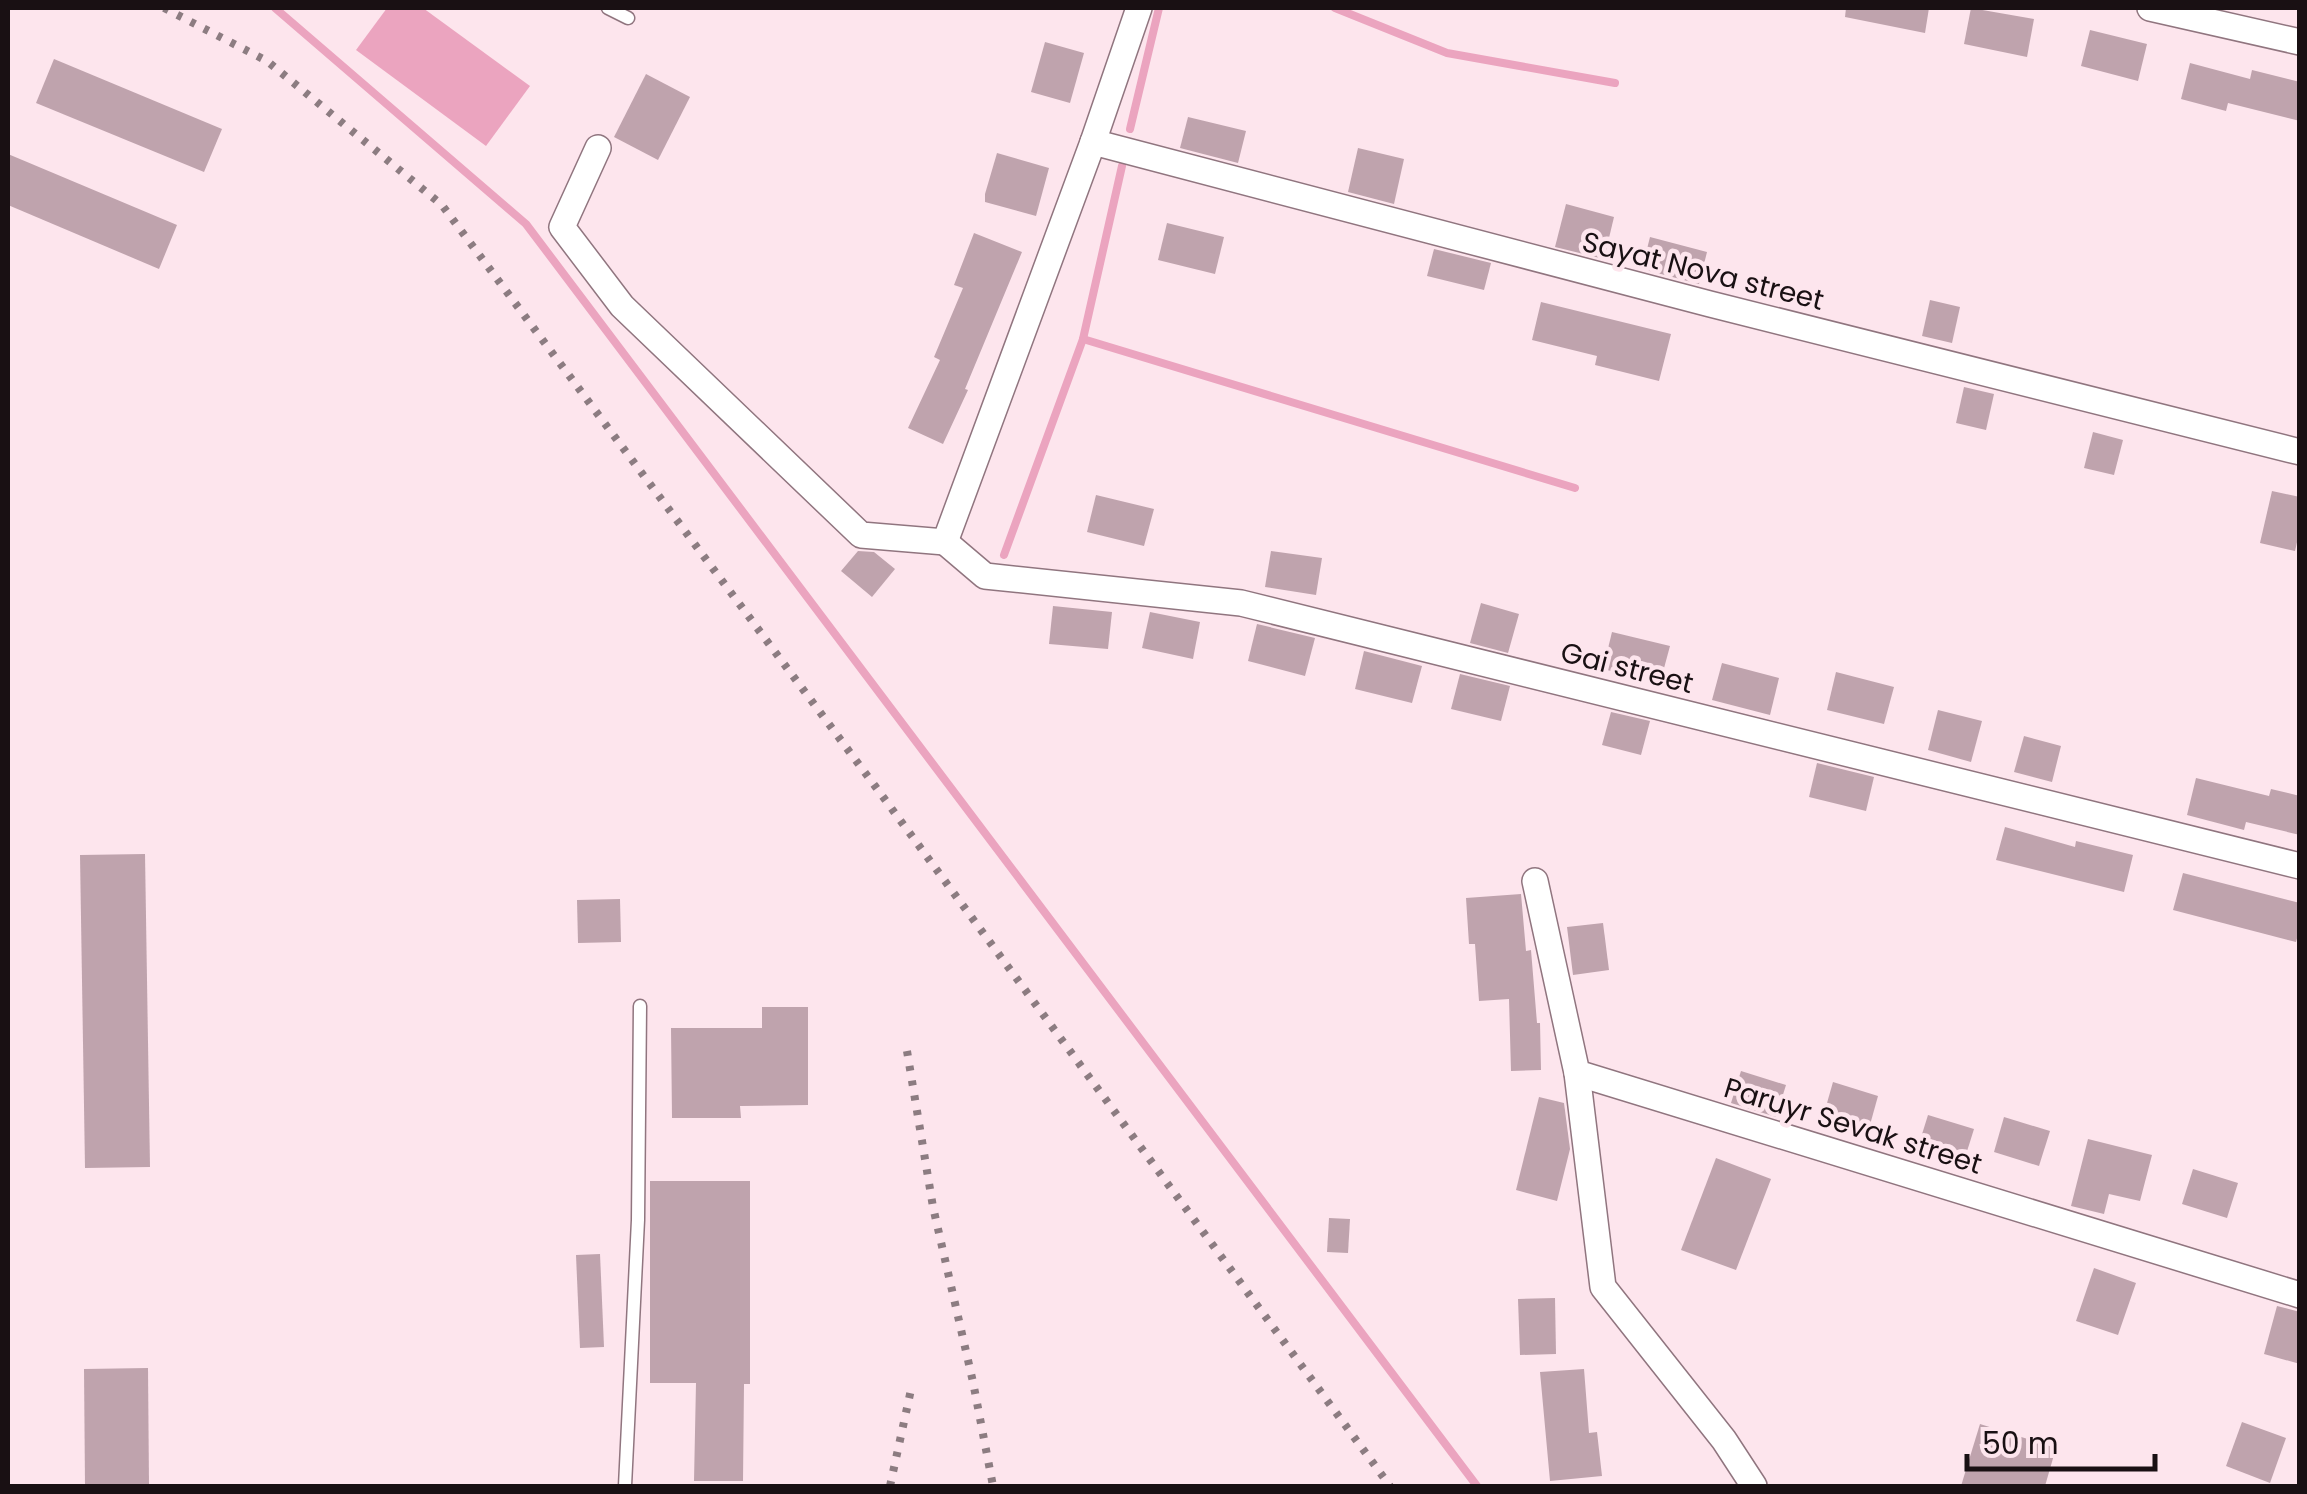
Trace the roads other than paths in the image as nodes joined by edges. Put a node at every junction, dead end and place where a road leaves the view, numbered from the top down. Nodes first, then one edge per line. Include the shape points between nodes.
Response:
1 (608, 8) edge
2 (1139, 8) edge
3 (2150, 8) edge
4 (628, 18) dead end
5 (2300, 42) edge
6 (1093, 142) junction
7 (598, 148) dead end
8 (2300, 452) edge
9 (945, 542) junction
10 (2300, 866) edge
11 (1534, 881) dead end
12 (640, 1006) dead end
13 (1577, 1073) junction
14 (2300, 1295) edge
15 (625, 1486) edge
16 (1754, 1486) edge

1 - 4 lane
2 - 6 street
3 - 5 street
6 - 8 street, Sayat Nova street
6 - 9 street
7 - 9 street via 562,227 622,306 861,536
9 - 10 street, Gai street via 985,576 1241,603
11 - 13 street
12 - 15 lane
13 - 14 street, Paruyr Sevak street
13 - 16 street via 1603,1287

